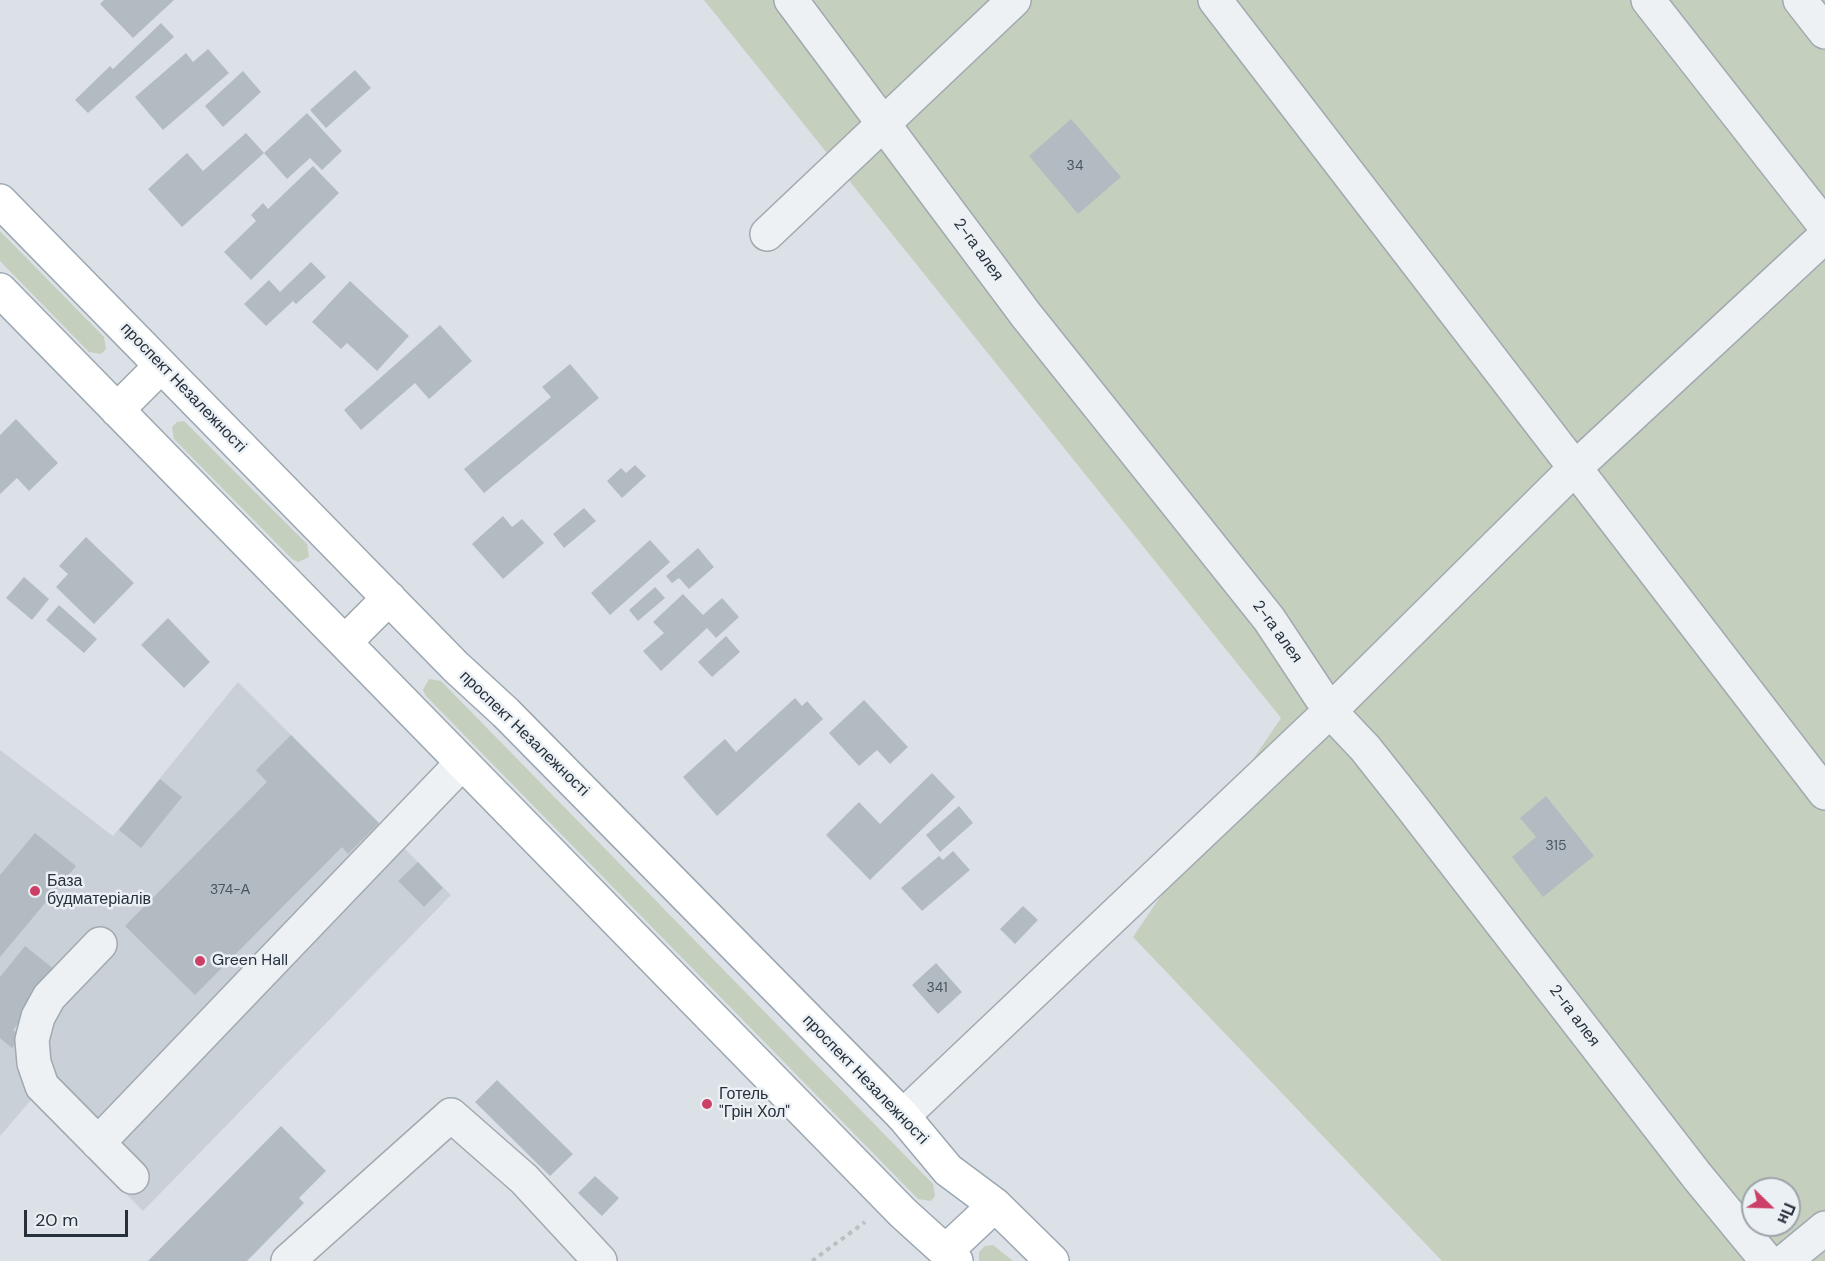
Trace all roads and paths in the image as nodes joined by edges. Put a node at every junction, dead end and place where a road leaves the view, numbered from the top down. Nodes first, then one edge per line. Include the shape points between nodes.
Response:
1 (791, 0) edge
2 (1014, 0) edge
3 (1215, 0) edge
4 (1648, 0) edge
5 (1800, 0) edge
6 (1825, 32) edge
7 (886, 124) junction
8 (0, 201) edge
9 (1825, 226) edge
10 (767, 234) dead end
11 (1825, 236) edge
12 (0, 290) edge
13 (161, 366) junction
14 (117, 410) junction
15 (1575, 468) junction
16 (389, 598) junction
17 (345, 642) junction
18 (1330, 711) junction
19 (462, 763) junction
20 (1825, 793) edge
21 (99, 944) dead end
22 (903, 1116) junction
23 (98, 1143) junction
24 (132, 1178) dead end
25 (889, 1199) junction
26 (995, 1205) junction
27 (1825, 1228) edge
28 (951, 1256) edge
29 (288, 1261) edge
30 (600, 1261) edge
31 (812, 1261) edge
32 (1052, 1261) edge
33 (1767, 1261) edge
34 (1785, 1261) edge

1 - 7 street, 2-га алея
2 - 7 street
3 - 15 street
4 - 9 street
5 - 6 street
7 - 10 street
7 - 18 street, 2-га алея via 1026,315 1269,619
8 - 13 main road, проспект Незалежності
11 - 15 street
12 - 14 main road
13 - 14 main road
13 - 16 main road, проспект Незалежності
14 - 17 main road
15 - 18 street
15 - 20 street
16 - 17 main road
16 - 22 main road, проспект Незалежності
17 - 19 main road
18 - 22 street
18 - 33 street, 2-га алея via 1365,748
19 - 23 street
19 - 25 main road
21 - 23 street via 49,997 32,1040 34,1064 42,1086
22 - 26 main road, проспект Незалежності via 948,1170
23 - 24 street
25 - 28 main road
25 - 31 path
26 - 28 main road
26 - 32 main road, проспект Незалежності
27 - 34 street
29 - 30 street via 451,1115 524,1179

